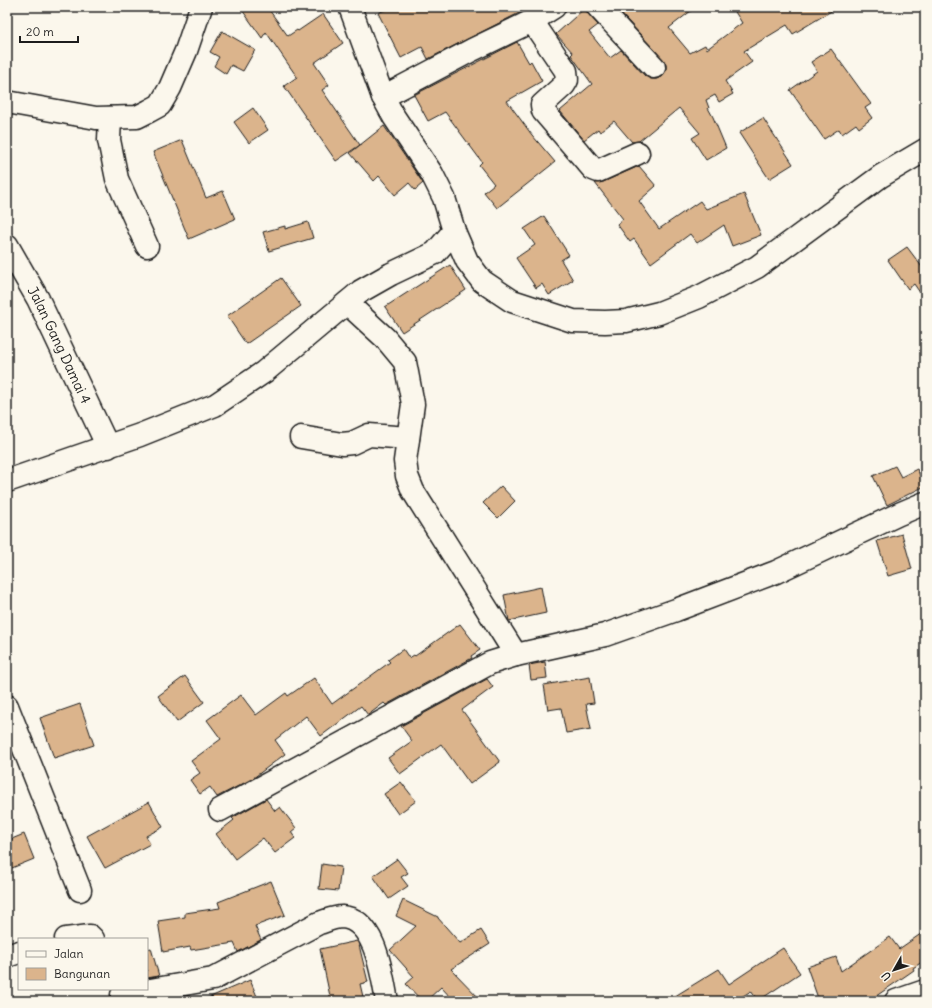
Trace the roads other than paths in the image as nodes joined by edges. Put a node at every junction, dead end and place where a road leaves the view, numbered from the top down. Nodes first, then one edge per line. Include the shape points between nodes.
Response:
1 (201, 7) edge
2 (350, 7) edge
3 (554, 7) edge
4 (598, 7) edge
5 (532, 21) junction
6 (654, 67) dead end
7 (383, 97) junction
8 (7, 102) edge
9 (110, 118) junction
10 (925, 150) edge
11 (638, 154) dead end
12 (454, 231) junction
13 (7, 244) edge
14 (147, 246) dead end
15 (347, 303) junction
16 (301, 437) dead end
17 (408, 438) junction
18 (108, 447) junction
19 (7, 481) edge
20 (925, 503) edge
21 (516, 655) junction
22 (7, 706) edge
23 (220, 810) dead end
24 (80, 890) dead end
25 (74, 938) edge
26 (92, 938) edge
27 (18, 952) edge
28 (7, 956) edge
29 (925, 991) edge
30 (122, 995) edge
31 (387, 1001) edge
32 (896, 1001) edge

1 - 9 street via 186,51 160,105 137,117
2 - 7 street
3 - 5 street
4 - 6 street
5 - 7 street
5 - 11 street via 566,71 567,80 542,105 543,111 593,169 598,170
7 - 12 street via 432,174 444,198
8 - 9 street via 96,118
9 - 14 street via 109,140 117,179
10 - 12 street via 881,176 757,268 699,297 659,313 626,321 574,320 512,301 482,281 467,261
12 - 15 street via 435,253 361,291
13 - 18 street, Jalan Gang Damai 4 via 38,299
15 - 17 street via 405,362 413,404
15 - 18 street via 264,372 215,405
16 - 17 street via 342,444 369,436
17 - 21 street via 405,461 413,492
18 - 19 street
20 - 21 street via 776,572 676,610 605,635
21 - 23 street via 490,663
22 - 24 street
25 - 26 street
27 - 28 street
29 - 32 street
30 - 31 street via 214,978 319,924 342,917 365,928 379,960

